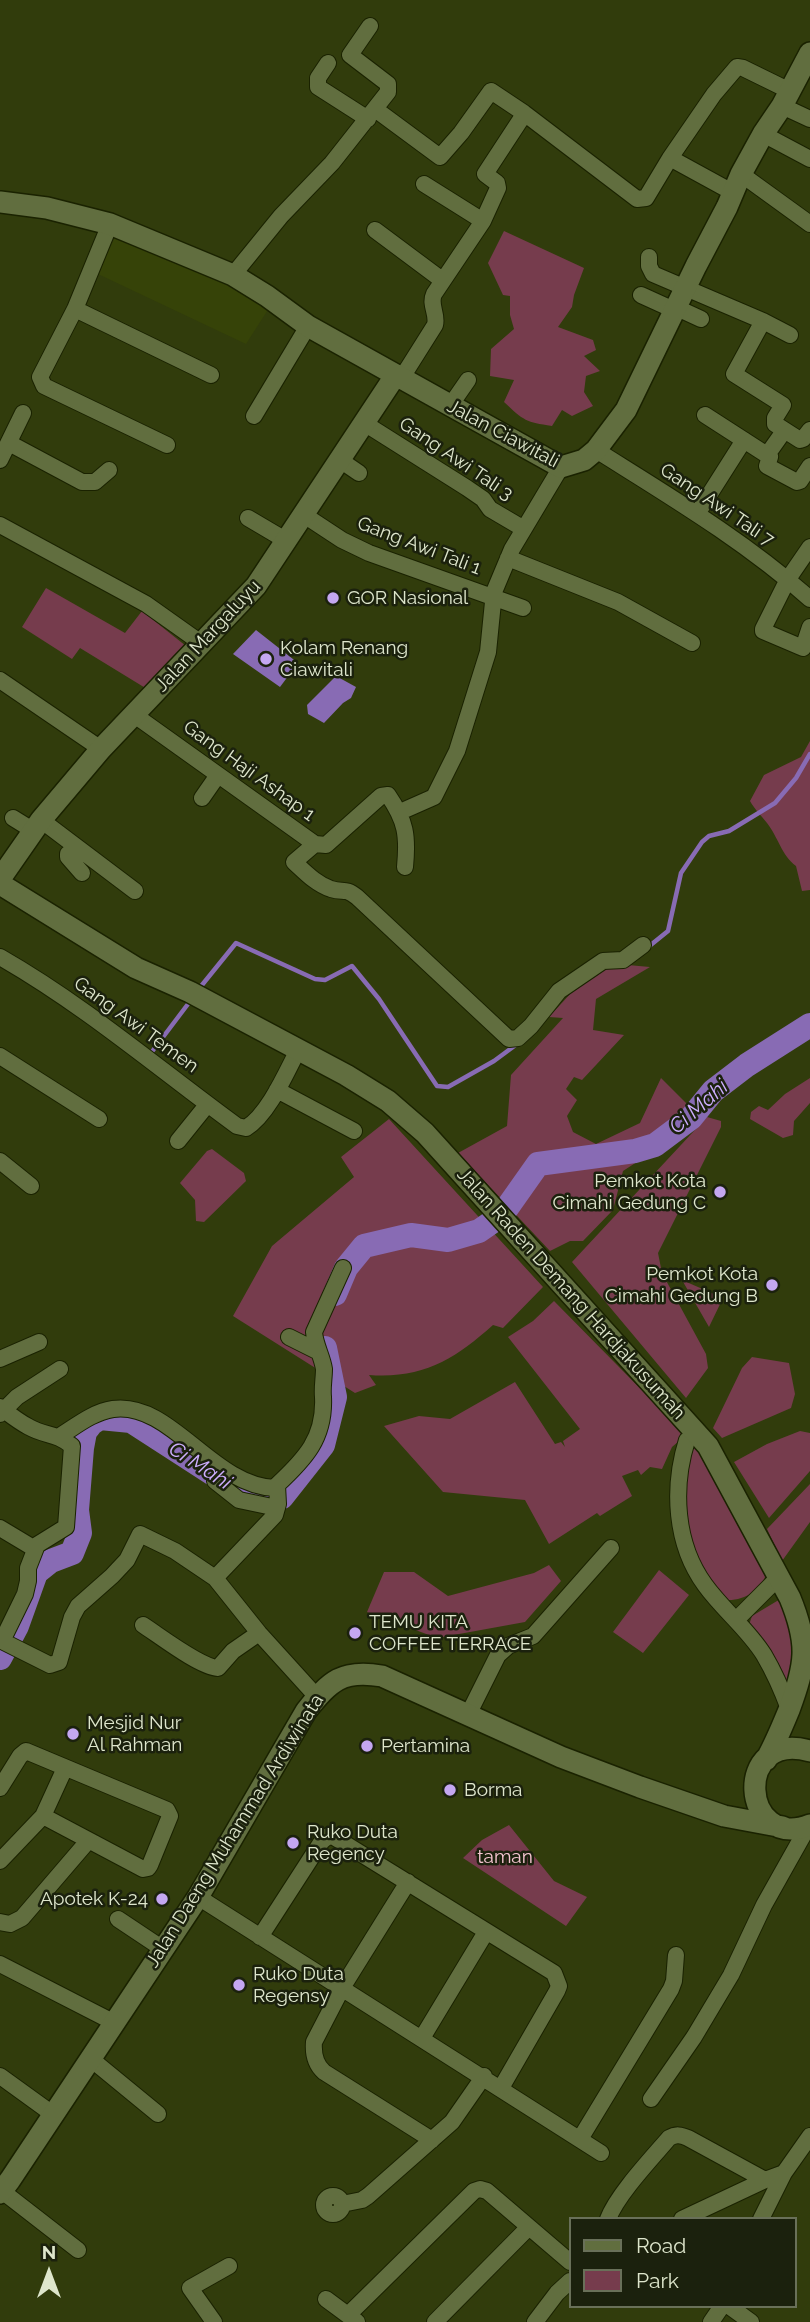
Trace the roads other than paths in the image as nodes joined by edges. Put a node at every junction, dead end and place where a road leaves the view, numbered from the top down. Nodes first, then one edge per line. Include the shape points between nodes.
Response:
1 (370, 26) dead end
2 (808, 60) edge
3 (328, 63) dead end
4 (786, 98) junction
5 (371, 114) junction
6 (521, 119) dead end
7 (810, 119) edge
8 (763, 134) junction
9 (670, 158) junction
10 (810, 159) edge
11 (737, 183) junction
12 (424, 184) dead end
13 (0, 202) edge
14 (482, 221) junction
15 (110, 224) junction
16 (810, 224) edge
17 (375, 230) dead end
18 (649, 257) dead end
19 (233, 275) junction
20 (443, 280) junction
21 (685, 287) junction
22 (641, 295) dead end
23 (675, 308) junction
24 (75, 309) junction
25 (701, 319) dead end
26 (763, 321) junction
27 (308, 327) junction
28 (790, 335) dead end
29 (211, 375) dead end
30 (398, 377) junction
31 (468, 380) dead end
32 (450, 406) junction
33 (23, 414) dead end
34 (705, 415) dead end
35 (254, 416) dead end
36 (364, 423) junction
37 (810, 430) edge
38 (783, 431) junction
39 (744, 440) junction
40 (9, 443) junction
41 (167, 446) dead end
42 (596, 450) junction
43 (767, 455) junction
44 (0, 460) edge
45 (340, 460) junction
46 (810, 466) edge
47 (561, 467) junction
48 (110, 470) dead end
49 (359, 473) dead end
50 (697, 514) junction
51 (304, 515) junction
52 (248, 518) dead end
53 (0, 525) edge
54 (524, 528) junction
55 (287, 541) junction
56 (810, 547) edge
57 (508, 558) junction
58 (788, 579) junction
59 (493, 596) junction
60 (810, 599) edge
61 (523, 608) dead end
62 (810, 628) edge
63 (201, 643) junction
64 (692, 643) dead end
65 (0, 680) edge
66 (133, 715) junction
67 (102, 749) junction
68 (218, 775) junction
69 (202, 798) dead end
70 (400, 813) junction
71 (13, 818) dead end
72 (38, 825) junction
73 (315, 845) junction
74 (77, 848) junction
75 (405, 867) dead end
76 (82, 873) dead end
77 (2, 879) edge
78 (135, 891) dead end
79 (643, 945) dead end
80 (0, 957) edge
81 (298, 1049) junction
82 (0, 1056) edge
83 (277, 1090) junction
84 (207, 1104) junction
85 (99, 1119) dead end
86 (354, 1131) dead end
87 (178, 1141) dead end
88 (0, 1161) edge
89 (31, 1186) dead end
90 (343, 1268) dead end
91 (289, 1337) dead end
92 (39, 1342) dead end
93 (317, 1351) junction
94 (0, 1359) edge
95 (60, 1369) dead end
96 (1, 1410) edge
97 (60, 1436) junction
98 (687, 1440) dead end
99 (215, 1481) dead end
100 (276, 1498) junction
101 (0, 1528) edge
102 (611, 1548) dead end
103 (35, 1549) junction
104 (779, 1577) junction
105 (215, 1578) junction
106 (736, 1620) junction
107 (143, 1625) dead end
108 (259, 1633) junction
109 (1, 1642) edge
110 (317, 1697) junction
111 (789, 1709) junction
112 (468, 1715) junction
113 (810, 1745) edge
114 (810, 1751) edge
115 (762, 1765) junction
116 (65, 1768) junction
117 (0, 1788) edge
118 (43, 1816) junction
119 (723, 1816) junction
120 (800, 1829) edge
121 (88, 1841) junction
122 (0, 1861) edge
123 (408, 1882) junction
124 (198, 1896) junction
125 (118, 1919) dead end
126 (0, 1922) edge
127 (486, 1932) junction
128 (260, 1937) junction
129 (163, 1949) junction
130 (676, 1955) dead end
131 (0, 1964) edge
132 (342, 1988) junction
133 (115, 2023) junction
134 (422, 2038) junction
135 (91, 2059) junction
136 (0, 2076) edge
137 (484, 2077) junction
138 (501, 2088) junction
139 (651, 2099) dead end
140 (54, 2115) junction
141 (158, 2115) dead end
142 (810, 2136) edge
143 (580, 2139) junction
144 (432, 2140) junction
145 (601, 2153) dead end
146 (784, 2173) junction
147 (765, 2180) junction
148 (3, 2185) edge
149 (342, 2203) dead end
150 (609, 2217) edge
151 (686, 2217) edge
152 (762, 2217) edge
153 (529, 2227) junction
154 (78, 2250) dead end
155 (568, 2260) edge
156 (229, 2266) dead end
157 (568, 2283) edge
158 (326, 2299) dead end
159 (732, 2308) edge
160 (352, 2318) edge
161 (214, 2322) edge
162 (435, 2322) edge
163 (535, 2322) edge
164 (751, 2322) edge

1 - 5 street via 350,55 388,84 388,92
2 - 4 main road, Jalan Ciawitali
3 - 5 street via 318,87
4 - 7 street
4 - 8 main road, Jalan Ciawitali
4 - 9 street via 737,67
5 - 9 street via 440,157 491,91 637,200 646,198
5 - 19 street
6 - 14 street via 485,174 499,185
8 - 10 street
8 - 11 main road, Jalan Ciawitali
9 - 11 street
11 - 16 street
11 - 21 main road, Jalan Ciawitali
12 - 14 street
13 - 15 main road, Jalan Ciawitali
14 - 20 street
15 - 19 main road, Jalan Ciawitali
15 - 24 street
17 - 20 street
18 - 21 street via 651,272
19 - 27 main road, Jalan Ciawitali
20 - 30 street via 433,298 435,325
21 - 23 main road, Jalan Ciawitali
21 - 26 street
22 - 23 street
23 - 25 street
23 - 42 main road, Jalan Ciawitali via 626,410
24 - 29 street
24 - 41 street via 40,382
26 - 28 street
26 - 38 street via 734,374 783,405 774,422
27 - 30 main road, Jalan Ciawitali
27 - 35 street
30 - 32 main road, Jalan Ciawitali
30 - 36 main road, Jalan Margaluyu
31 - 32 street
32 - 47 main road, Jalan Ciawitali
33 - 40 street
34 - 39 street
36 - 45 main road, Jalan Margaluyu
36 - 54 street, Gang Awi Tali 3
37 - 38 street via 800,440
38 - 43 street
39 - 43 street
39 - 50 street
40 - 44 street
40 - 48 street via 82,482 94,482
42 - 47 main road, Jalan Ciawitali via 584,460
42 - 50 street, Gang Awi Tali 7
43 - 46 street via 767,466 797,482
45 - 49 street
45 - 51 main road, Jalan Margaluyu
47 - 54 street
50 - 58 street, Gang Awi Tali 7
51 - 55 main road, Jalan Margaluyu
51 - 59 street, Gang Awi Tali 1 via 369,553
52 - 55 street
53 - 63 street via 146,604
54 - 57 street
55 - 63 main road, Jalan Margaluyu via 256,586
56 - 58 street
57 - 59 street
57 - 64 street via 618,602
58 - 60 street, Gang Awi Tali 7
58 - 62 street via 763,631 803,648
59 - 61 street, Gang Awi Tali 1
59 - 70 street via 488,652 457,751 435,797
63 - 66 main road, Jalan Margaluyu
65 - 67 street
66 - 67 main road, Jalan Margaluyu
66 - 68 street, Gang Haji Ashap 1
67 - 72 main road, Jalan Margaluyu
68 - 69 street
68 - 73 street, Gang Haji Ashap 1
70 - 73 street, Gang Haji Ashap 1 via 384,794 326,845
70 - 75 street via 407,834
71 - 72 street
72 - 74 street
72 - 77 main road, Jalan Margaluyu
73 - 79 street via 294,862 321,884 348,890 357,897 509,1039 525,1032 559,991 603,961 624,960
74 - 76 street via 68,857
74 - 78 street
77 - 81 main road, Jalan Raden Demang Hardjakusumah via 142,958 190,992
80 - 84 street, Gang Awi Temen via 143,1054
81 - 83 street
81 - 104 main road, Jalan Raden Demang Hardjakusumah via 388,1101 425,1133 708,1446
82 - 85 street
83 - 84 street, Gang Awi Temen via 254,1124 246,1128
83 - 86 street
84 - 87 street
88 - 89 street
90 - 93 street via 314,1332
91 - 93 street
92 - 94 street
93 - 100 street via 324,1367 324,1416 310,1451
95 - 96 street
96 - 97 street via 28,1427
97 - 100 street via 97,1413 125,1409 166,1424 219,1467
97 - 103 street via 72,1446 66,1527
98 - 106 street via 678,1485 683,1535 705,1586
99 - 100 street via 239,1500
100 - 105 street via 275,1515
101 - 103 street
102 - 112 street via 533,1636 498,1655
103 - 109 street via 25,1594
104 - 106 street
104 - 111 main road, Jalan Raden Demang Hardjakusumah via 798,1618 802,1640 801,1678
105 - 108 street
105 - 109 street via 140,1534 127,1560 78,1606 59,1662 50,1665
106 - 111 street via 764,1655
107 - 108 street via 214,1668
108 - 110 street
110 - 112 main road, Jalan Daeng Muhammad Ardiwinata via 343,1676 366,1674 382,1676
110 - 124 main road, Jalan Daeng Muhammad Ardiwinata
111 - 113 main road
111 - 115 main road, Jalan Raden Demang Hardjakusumah
112 - 119 main road, Jalan Daeng Muhammad Ardiwinata via 561,1757
114 - 115 main road via 786,1749
115 - 119 main road
115 - 120 main road via 754,1781 757,1804 763,1814
116 - 117 street via 26,1751
116 - 118 street
116 - 121 street via 169,1812 148,1868
118 - 121 street
118 - 122 street
119 - 120 main road, Jalan Daeng Muhammad Ardiwinata
120 - 139 street via 731,1975
121 - 126 street via 22,1918 10,1924
123 - 127 street
123 - 128 street via 328,1836
123 - 132 street
124 - 128 street
124 - 129 main road, Jalan Daeng Muhammad Ardiwinata
125 - 129 street
127 - 134 street
127 - 138 street via 554,1973 559,1986
128 - 132 street
129 - 133 main road, Jalan Daeng Muhammad Ardiwinata
130 - 143 street via 671,1989
131 - 133 street
132 - 134 street
132 - 144 street via 314,2042 318,2066
133 - 135 main road, Jalan Daeng Muhammad Ardiwinata
134 - 137 street
135 - 140 main road, Jalan Daeng Muhammad Ardiwinata
135 - 141 street
136 - 140 street
137 - 138 street
137 - 144 street via 452,2122
138 - 143 street
140 - 148 main road, Jalan Daeng Muhammad Ardiwinata
142 - 146 street
143 - 145 street
144 - 149 street via 368,2196
146 - 147 street
146 - 152 street
147 - 150 street via 688,2138 674,2135
147 - 151 street
148 - 154 street
153 - 155 street
153 - 160 street via 487,2191 474,2191
153 - 162 street
156 - 161 street via 190,2288
157 - 163 street
158 - 160 street
159 - 164 street

